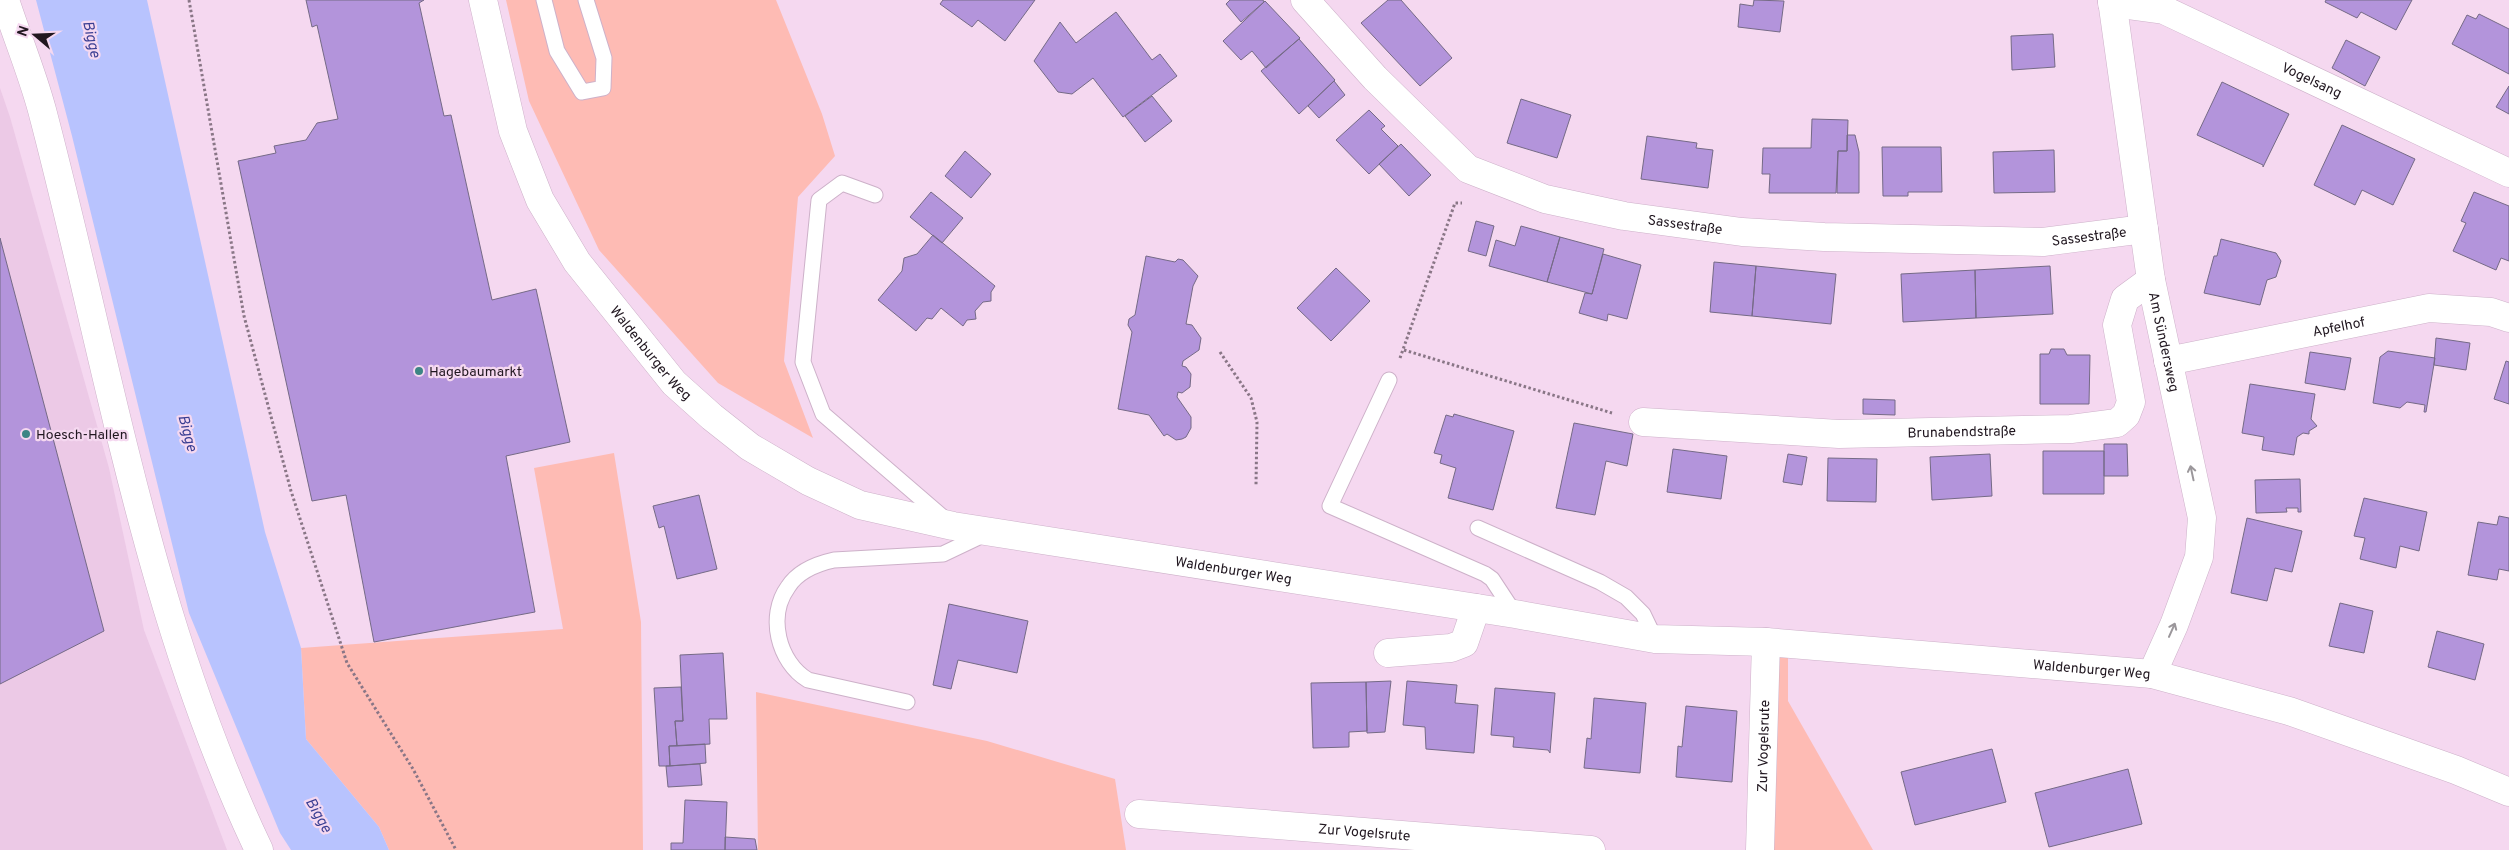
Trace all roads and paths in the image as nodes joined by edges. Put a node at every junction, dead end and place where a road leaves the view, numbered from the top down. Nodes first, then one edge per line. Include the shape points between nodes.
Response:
1 (5, 0) edge
2 (189, 0) edge
3 (483, 0) edge
4 (544, 0) edge
5 (586, 0) edge
6 (1305, 0) edge
7 (2112, 2) edge
8 (2509, 172) edge
9 (1486, 176) junction
10 (875, 195) dead end
11 (2144, 229) junction
12 (2150, 280) junction
13 (2509, 318) edge
14 (1404, 350) junction
15 (1220, 352) dead end
16 (2168, 361) junction
17 (1389, 380) joint
18 (1643, 422) joint
19 (1256, 485) dead end
20 (953, 526) junction
21 (1478, 528) dead end
22 (992, 532) junction
23 (1476, 608) junction
24 (1515, 614) junction
25 (1655, 639) junction
26 (1766, 642) junction
27 (1388, 653) dead end
28 (2152, 674) junction
29 (908, 702) dead end
30 (2509, 792) edge
31 (1139, 814) dead end
32 (259, 850) edge
33 (456, 850) edge
34 (1591, 850) edge
35 (1760, 850) edge

1 - 32 street via 41,108 156,576 199,708
2 - 33 path via 244,316 291,491 347,663 413,769
3 - 20 street, Waldenburger Weg via 513,131 540,200 577,262 674,383 750,447 808,481 860,505
4 - 5 lane via 556,51 582,92 604,88 604,58
6 - 9 street, Sassestraße via 1381,84 1468,169
7 - 8 street, Vogelsang via 2164,10
7 - 11 street, Am Sündersweg
9 - 11 street, Sassestraße via 1545,199 1624,216 1742,232 2043,242
9 - 14 path via 1475,201 1455,203
10 - 20 lane via 842,183 820,200 803,362 823,414
11 - 12 street, Am Sündersweg
12 - 16 street, Am Sündersweg
12 - 18 street, Brunabendstraße via 2125,299 2117,325 2131,402 2126,415 2117,423 2071,429 1839,434
13 - 16 street, Apfelhof via 2492,312 2428,308
14 - 17 path
14 - 18 path
15 - 19 path via 1251,398 1257,422
28 -> 16 street, Am Sündersweg via 2199,557 2202,518
17 - 24 lane via 1330,506 1485,574 1492,579
20 - 22 street, Waldenburger Weg
21 - 25 lane via 1600,582 1626,597 1642,614
22 - 23 street, Waldenburger Weg
22 - 29 lane via 943,554 834,560 817,564 787,587 778,619 778,636 782,650 799,674 808,680
23 - 24 street, Waldenburger Weg
23 - 27 street via 1464,643 1451,648
24 - 25 street, Waldenburger Weg
25 - 26 street, Waldenburger Weg
26 - 28 street, Waldenburger Weg
26 - 35 street, Zur Vogelsrute
28 - 30 street, Waldenburger Weg via 2289,711
31 - 34 street, Zur Vogelsrute

